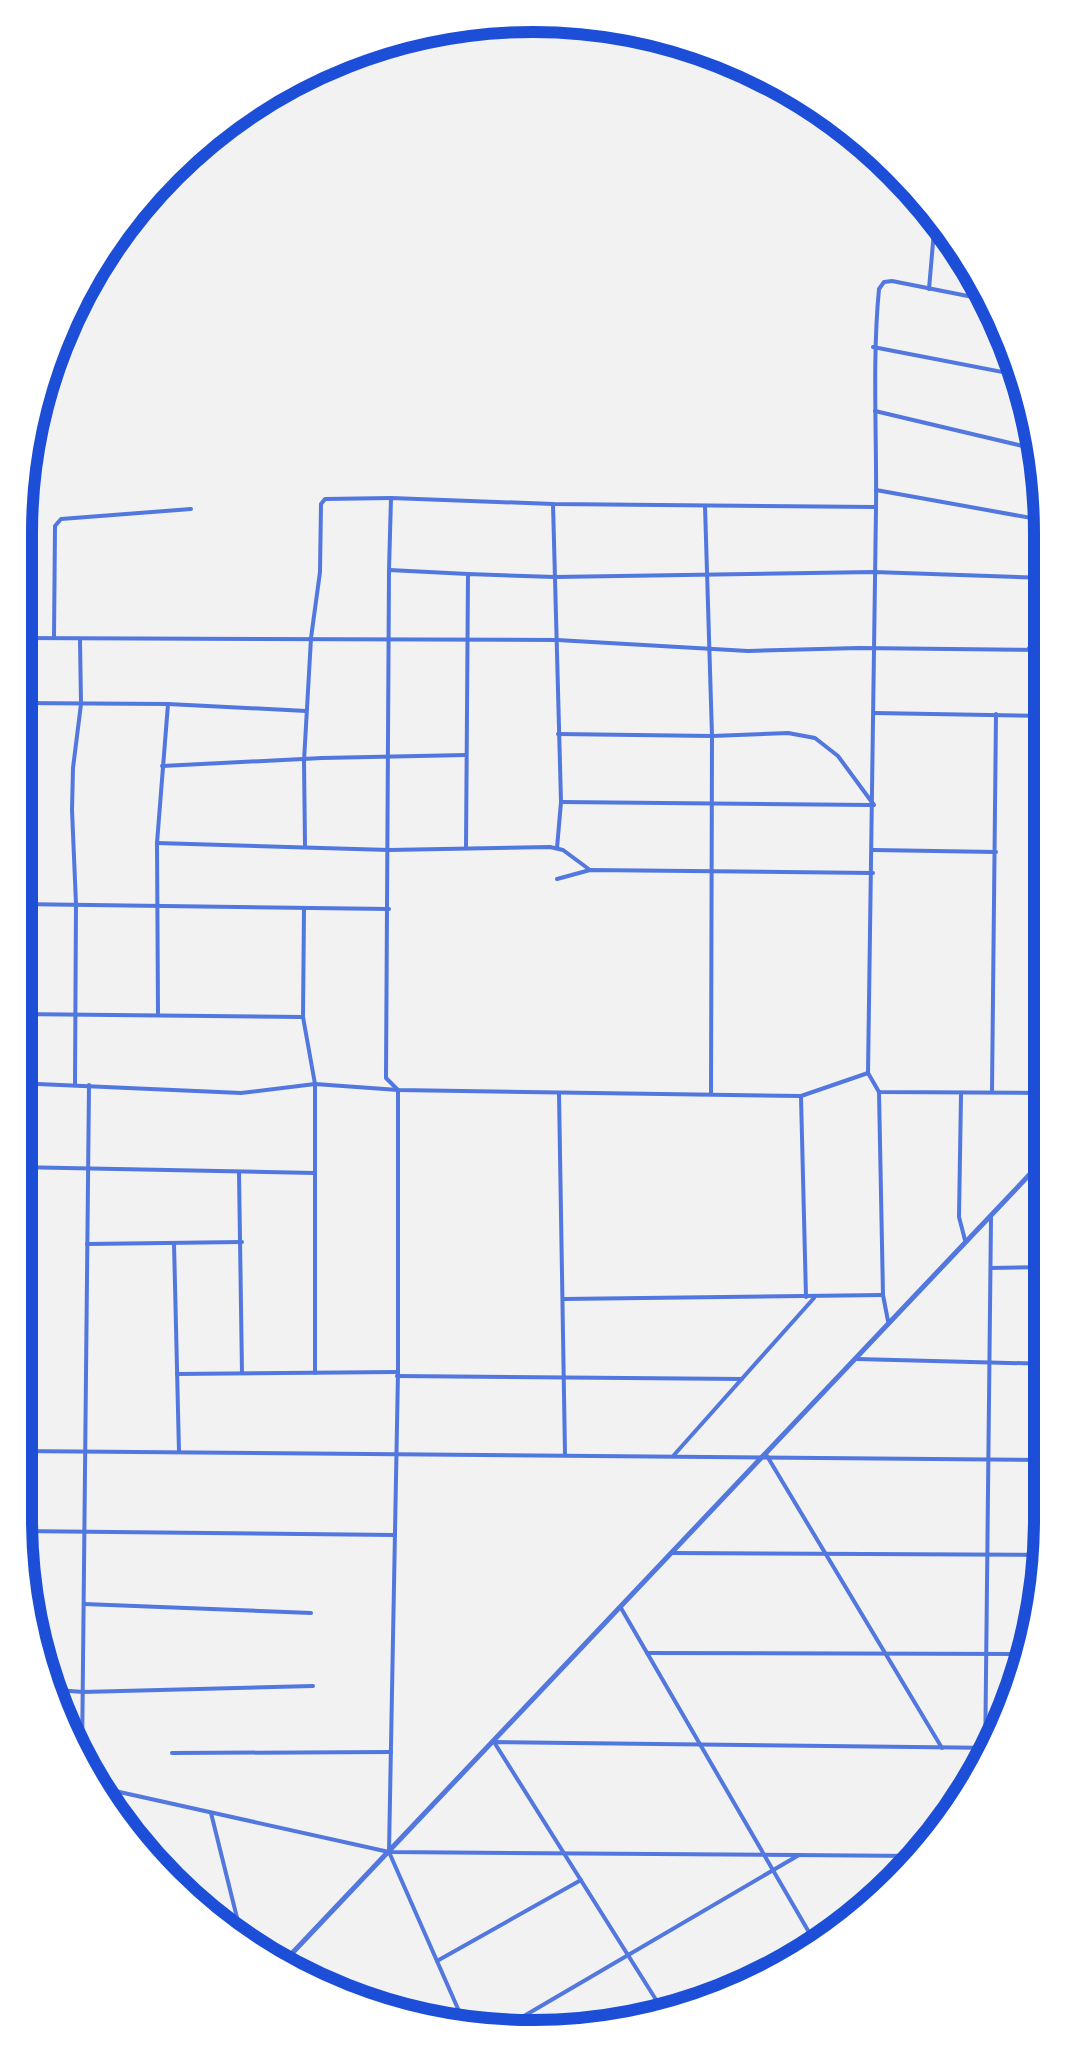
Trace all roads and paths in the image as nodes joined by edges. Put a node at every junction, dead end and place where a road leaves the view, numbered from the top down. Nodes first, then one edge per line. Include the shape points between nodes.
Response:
1 (934, 233) edge
2 (929, 289) junction
3 (975, 298) edge
4 (873, 346) junction
5 (1008, 372) edge
6 (875, 411) junction
7 (1027, 447) edge
8 (876, 490) junction
9 (391, 498) junction
10 (553, 504) junction
11 (706, 506) junction
12 (876, 507) junction
13 (191, 509) dead end
14 (1034, 518) edge
15 (389, 570) junction
16 (874, 572) junction
17 (468, 574) junction
18 (708, 575) junction
19 (555, 578) junction
20 (1034, 578) edge
21 (32, 638) edge
22 (54, 638) junction
23 (80, 638) junction
24 (311, 638) junction
25 (467, 640) junction
26 (557, 640) junction
27 (390, 641) junction
28 (1034, 646) edge
29 (708, 647) junction
30 (874, 648) junction
31 (1020, 650) junction
32 (1034, 650) edge
33 (32, 703) edge
34 (80, 704) junction
35 (168, 704) junction
36 (306, 711) junction
37 (874, 712) junction
38 (996, 714) junction
39 (1034, 715) edge
40 (558, 734) junction
41 (712, 736) junction
42 (388, 756) junction
43 (466, 756) junction
44 (304, 761) junction
45 (162, 766) junction
46 (561, 802) junction
47 (712, 803) junction
48 (874, 805) junction
49 (157, 843) junction
50 (305, 845) junction
51 (466, 848) junction
52 (557, 848) junction
53 (389, 850) junction
54 (873, 850) junction
55 (996, 852) junction
56 (590, 870) junction
57 (712, 870) junction
58 (872, 873) junction
59 (557, 878) dead end
60 (32, 904) edge
61 (76, 904) junction
62 (159, 906) junction
63 (304, 909) junction
64 (388, 910) junction
65 (158, 1013) junction
66 (32, 1014) edge
67 (76, 1015) junction
68 (304, 1017) junction
69 (868, 1072) junction
70 (32, 1083) edge
71 (75, 1084) junction
72 (315, 1084) junction
73 (89, 1086) junction
74 (398, 1090) junction
75 (992, 1091) junction
76 (559, 1092) junction
77 (879, 1092) junction
78 (1034, 1092) edge
79 (961, 1093) junction
80 (711, 1094) junction
81 (800, 1096) junction
82 (32, 1166) edge
83 (88, 1166) junction
84 (1034, 1171) edge
85 (239, 1172) junction
86 (315, 1174) junction
87 (991, 1218) junction
88 (242, 1242) junction
89 (174, 1243) junction
90 (88, 1244) junction
91 (966, 1244) junction
92 (1034, 1267) edge
93 (990, 1268) junction
94 (883, 1295) junction
95 (815, 1296) junction
96 (806, 1297) junction
97 (563, 1299) junction
98 (889, 1326) junction
99 (857, 1359) junction
100 (990, 1363) junction
101 (1034, 1364) edge
102 (316, 1373) junction
103 (177, 1374) junction
104 (242, 1374) junction
105 (398, 1374) junction
106 (564, 1377) junction
107 (742, 1379) junction
108 (32, 1451) edge
109 (86, 1451) junction
110 (179, 1452) junction
111 (396, 1453) junction
112 (565, 1454) junction
113 (674, 1455) junction
114 (766, 1456) junction
115 (988, 1460) junction
116 (1034, 1460) edge
117 (33, 1532) edge
118 (84, 1532) junction
119 (394, 1535) junction
120 (673, 1553) junction
121 (826, 1554) junction
122 (988, 1555) junction
123 (1033, 1555) edge
124 (84, 1604) junction
125 (621, 1608) junction
126 (311, 1613) dead end
127 (647, 1653) junction
128 (886, 1654) junction
129 (986, 1654) junction
130 (1016, 1654) edge
131 (313, 1686) dead end
132 (63, 1690) edge
133 (83, 1692) junction
134 (986, 1734) edge
135 (82, 1737) edge
136 (494, 1742) junction
137 (700, 1744) junction
138 (942, 1748) junction
139 (979, 1748) edge
140 (390, 1752) junction
141 (172, 1753) dead end
142 (113, 1791) edge
143 (211, 1813) junction
144 (389, 1852) junction
145 (564, 1854) junction
146 (764, 1855) junction
147 (800, 1855) junction
148 (905, 1856) edge
149 (773, 1871) junction
150 (581, 1880) junction
151 (238, 1923) edge
152 (811, 1936) edge
153 (289, 1956) edge
154 (628, 1956) junction
155 (436, 1961) junction
156 (659, 2004) edge
157 (460, 2015) edge
158 (518, 2020) edge

1 - 2 street
2 - 3 street
2 - 4 street via 881,285
4 - 5 street
4 - 6 street
6 - 7 street
6 - 8 street
8 - 12 street
8 - 14 street
9 - 10 street
9 - 15 street
9 - 24 street via 321,504
10 - 11 street
10 - 19 street
11 - 12 street
11 - 18 street
12 - 16 street
13 - 22 street via 61,519 55,526
15 - 17 street
15 - 27 street
16 - 18 street
16 - 20 street
16 - 30 street
17 - 19 street
17 - 25 street
18 - 19 street
18 - 29 street
19 - 26 street
21 - 22 street
22 - 23 street
23 - 24 street
23 - 34 street
24 - 27 street
24 - 36 street
25 - 26 street
25 - 27 street
25 - 43 street
26 - 29 street
26 - 40 street
27 - 42 street
28 - 31 street
29 - 30 street
29 - 41 street
30 - 31 street
30 - 37 street
31 - 32 street
33 - 34 street
34 - 35 street
34 - 61 street via 72,782
35 - 36 street
35 - 45 street
36 - 44 street
37 - 38 street
37 - 48 street
38 - 39 street
38 - 55 street
40 - 41 street
40 - 46 street
41 - 47 street
41 - 48 street via 815,738 838,756
42 - 43 street
42 - 44 street
42 - 53 street
43 - 51 street
44 - 45 street
44 - 50 street
45 - 49 street
46 - 47 street
46 - 52 street
47 - 48 street
47 - 57 street
48 - 54 street
49 - 50 street
49 - 62 street
50 - 53 street
51 - 52 street
51 - 53 street
52 - 56 street
53 - 64 street
54 - 55 street
54 - 58 street
55 - 75 street
56 - 57 street
56 - 59 street
57 - 58 street
57 - 80 street
58 - 69 street
60 - 61 street
61 - 62 street
61 - 67 street
62 - 63 street
62 - 65 street
63 - 64 street
63 - 68 street
64 - 74 street via 386,1078
65 - 67 street
65 - 68 street
66 - 67 street
67 - 71 street
68 - 72 street
69 - 77 street
69 - 81 street
70 - 71 street
71 - 73 street
72 - 73 street via 240,1093
72 - 74 street
72 - 86 street
73 - 83 street
74 - 76 street
74 - 105 street
75 - 78 street
75 - 79 street
76 - 80 street
76 - 97 street
77 - 79 street
77 - 94 street
79 - 91 street via 960,1217
80 - 81 street
81 - 96 street
82 - 83 street
83 - 85 street
83 - 90 street
84 - 87 street
85 - 86 street
85 - 88 street
86 - 102 street
87 - 91 street
87 - 93 street
88 - 89 street
88 - 104 street
89 - 90 street
89 - 103 street
90 - 109 street
91 - 98 street
92 - 93 street
93 - 100 street
94 - 95 street
94 - 98 street
95 - 96 street
95 - 107 street
96 - 97 street
97 - 106 street
98 - 99 street
99 - 100 street
99 - 114 street
100 - 101 street
100 - 115 street
102 - 104 street
102 - 105 street
103 - 104 street
103 - 110 street
105 - 106 street
105 - 111 street
106 - 107 street
106 - 112 street
107 - 113 street
108 - 109 street
109 - 110 street
109 - 118 street
110 - 111 street
111 - 112 street
111 - 119 street
112 - 113 street
113 - 114 street
114 - 115 street
114 - 120 street
114 - 121 street
115 - 116 street
115 - 122 street
117 - 118 street
118 - 119 street
118 - 124 street
119 - 140 street
120 - 121 street
120 - 125 street
121 - 122 street
121 - 128 street
122 - 123 street
122 - 129 street
124 - 126 street
124 - 133 street
125 - 127 street
125 - 136 street
127 - 128 street
127 - 137 street
128 - 129 street
128 - 138 street
129 - 130 street
129 - 134 street
131 - 133 street
132 - 133 street
133 - 135 street
136 - 137 street
136 - 144 street
136 - 145 street
137 - 138 street
137 - 146 street
138 - 139 street
140 - 141 street
140 - 144 street
142 - 143 street
143 - 144 street
143 - 151 street
144 - 145 street
144 - 153 street
144 - 155 street
145 - 146 street
145 - 150 street
146 - 147 street
146 - 149 street
147 - 148 street
147 - 149 street
149 - 152 street
149 - 154 street
150 - 154 street
150 - 155 street
154 - 156 street
154 - 158 street
155 - 157 street

